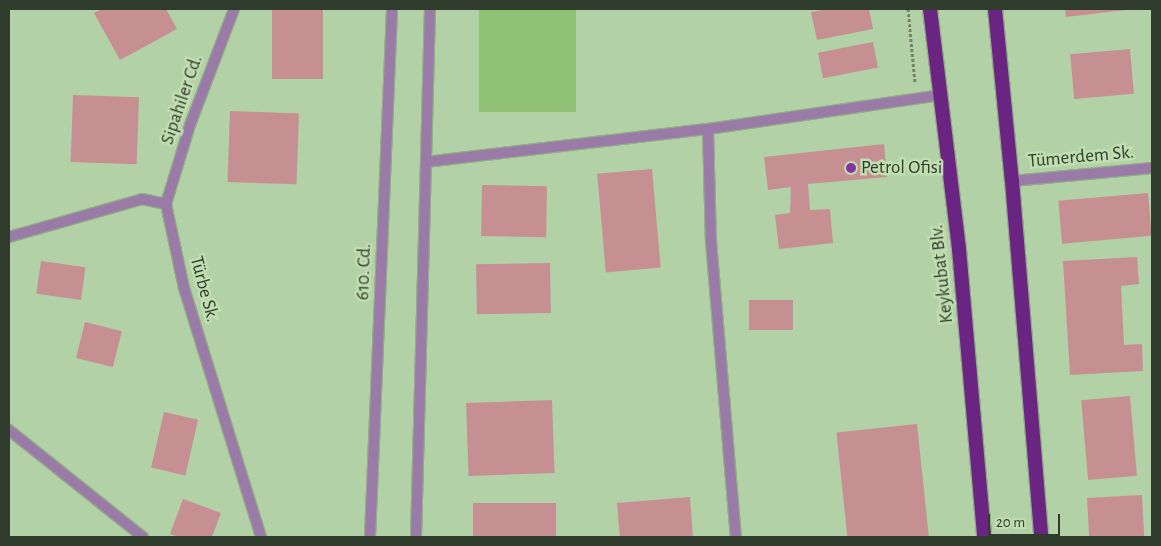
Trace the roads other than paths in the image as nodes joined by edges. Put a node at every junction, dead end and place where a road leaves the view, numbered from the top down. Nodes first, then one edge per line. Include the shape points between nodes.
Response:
1 (234, 9) edge
2 (392, 9) edge
3 (430, 9) edge
4 (930, 9) edge
5 (995, 9) edge
6 (941, 95) junction
7 (708, 129) junction
8 (426, 162) junction
9 (1152, 168) edge
10 (1012, 181) junction
11 (166, 204) junction
12 (9, 237) edge
13 (9, 430) edge
14 (143, 537) edge
15 (261, 537) edge
16 (370, 537) edge
17 (416, 537) edge
18 (736, 537) edge
19 (984, 537) edge
20 (1041, 537) edge

1 - 11 street, Sipahiler Cd. via 190,125
2 - 16 street, 610. Cd.
3 - 8 street
4 - 6 highway, Keykubat Blv.
5 - 10 highway
6 - 7 street
6 - 19 highway, Keykubat Blv. via 959,249
7 - 8 street
7 - 18 street via 711,240
8 - 17 street
9 - 10 street, Tümerdem Sk.
10 - 20 highway
11 - 12 street via 142,199
11 - 15 street, Türbe Sk. via 184,288
13 - 14 street

